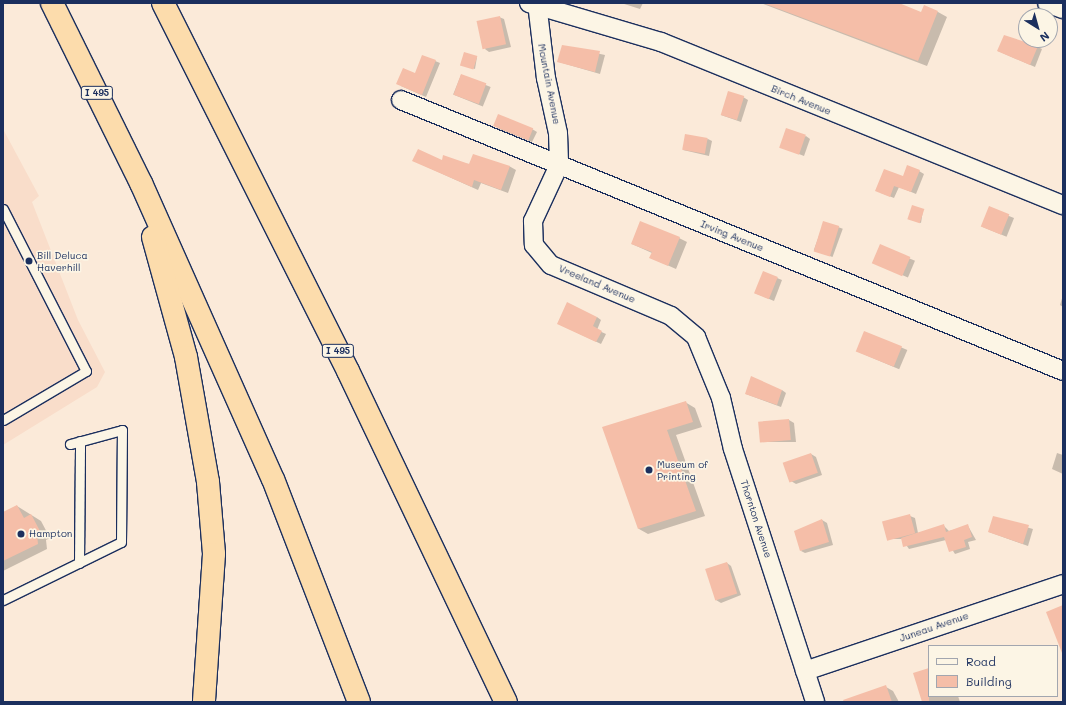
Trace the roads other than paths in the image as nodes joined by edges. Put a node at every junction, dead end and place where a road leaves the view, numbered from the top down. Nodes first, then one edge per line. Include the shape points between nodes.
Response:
1 (52, 3) edge
2 (163, 3) edge
3 (1047, 3) edge
4 (534, 4) edge
5 (1063, 9) edge
6 (401, 100) dead end
7 (559, 165) junction
8 (141, 183) junction
9 (1063, 205) edge
10 (3, 209) edge
11 (696, 337) joint
12 (1063, 371) edge
13 (3, 420) edge
14 (80, 441) junction
15 (70, 444) dead end
16 (79, 563) junction
17 (1063, 584) edge
18 (3, 600) edge
19 (805, 671) junction
20 (204, 702) edge
21 (359, 702) edge
22 (506, 702) edge
23 (815, 702) edge

1 - 8 highway, I 495
2 - 22 highway, I 495 via 348,370
3 - 5 street
4 - 7 street, Mountain Avenue via 558,133
4 - 9 street, Birch Avenue via 660,42
6 - 7 street, Irving Avenue
7 - 11 street, Vreeland Avenue via 533,221 534,245 551,265 671,316
7 - 12 street, Irving Avenue
8 - 20 highway via 186,357 208,482 214,554
8 - 21 highway, I 495 via 273,479
10 - 13 lane via 86,371
11 - 19 street, Thornton Avenue via 721,398 733,449
14 - 15 lane
14 - 16 lane
14 - 16 lane via 122,430 121,542
16 - 18 lane
17 - 19 street, Juneau Avenue
19 - 23 street, Thornton Avenue

